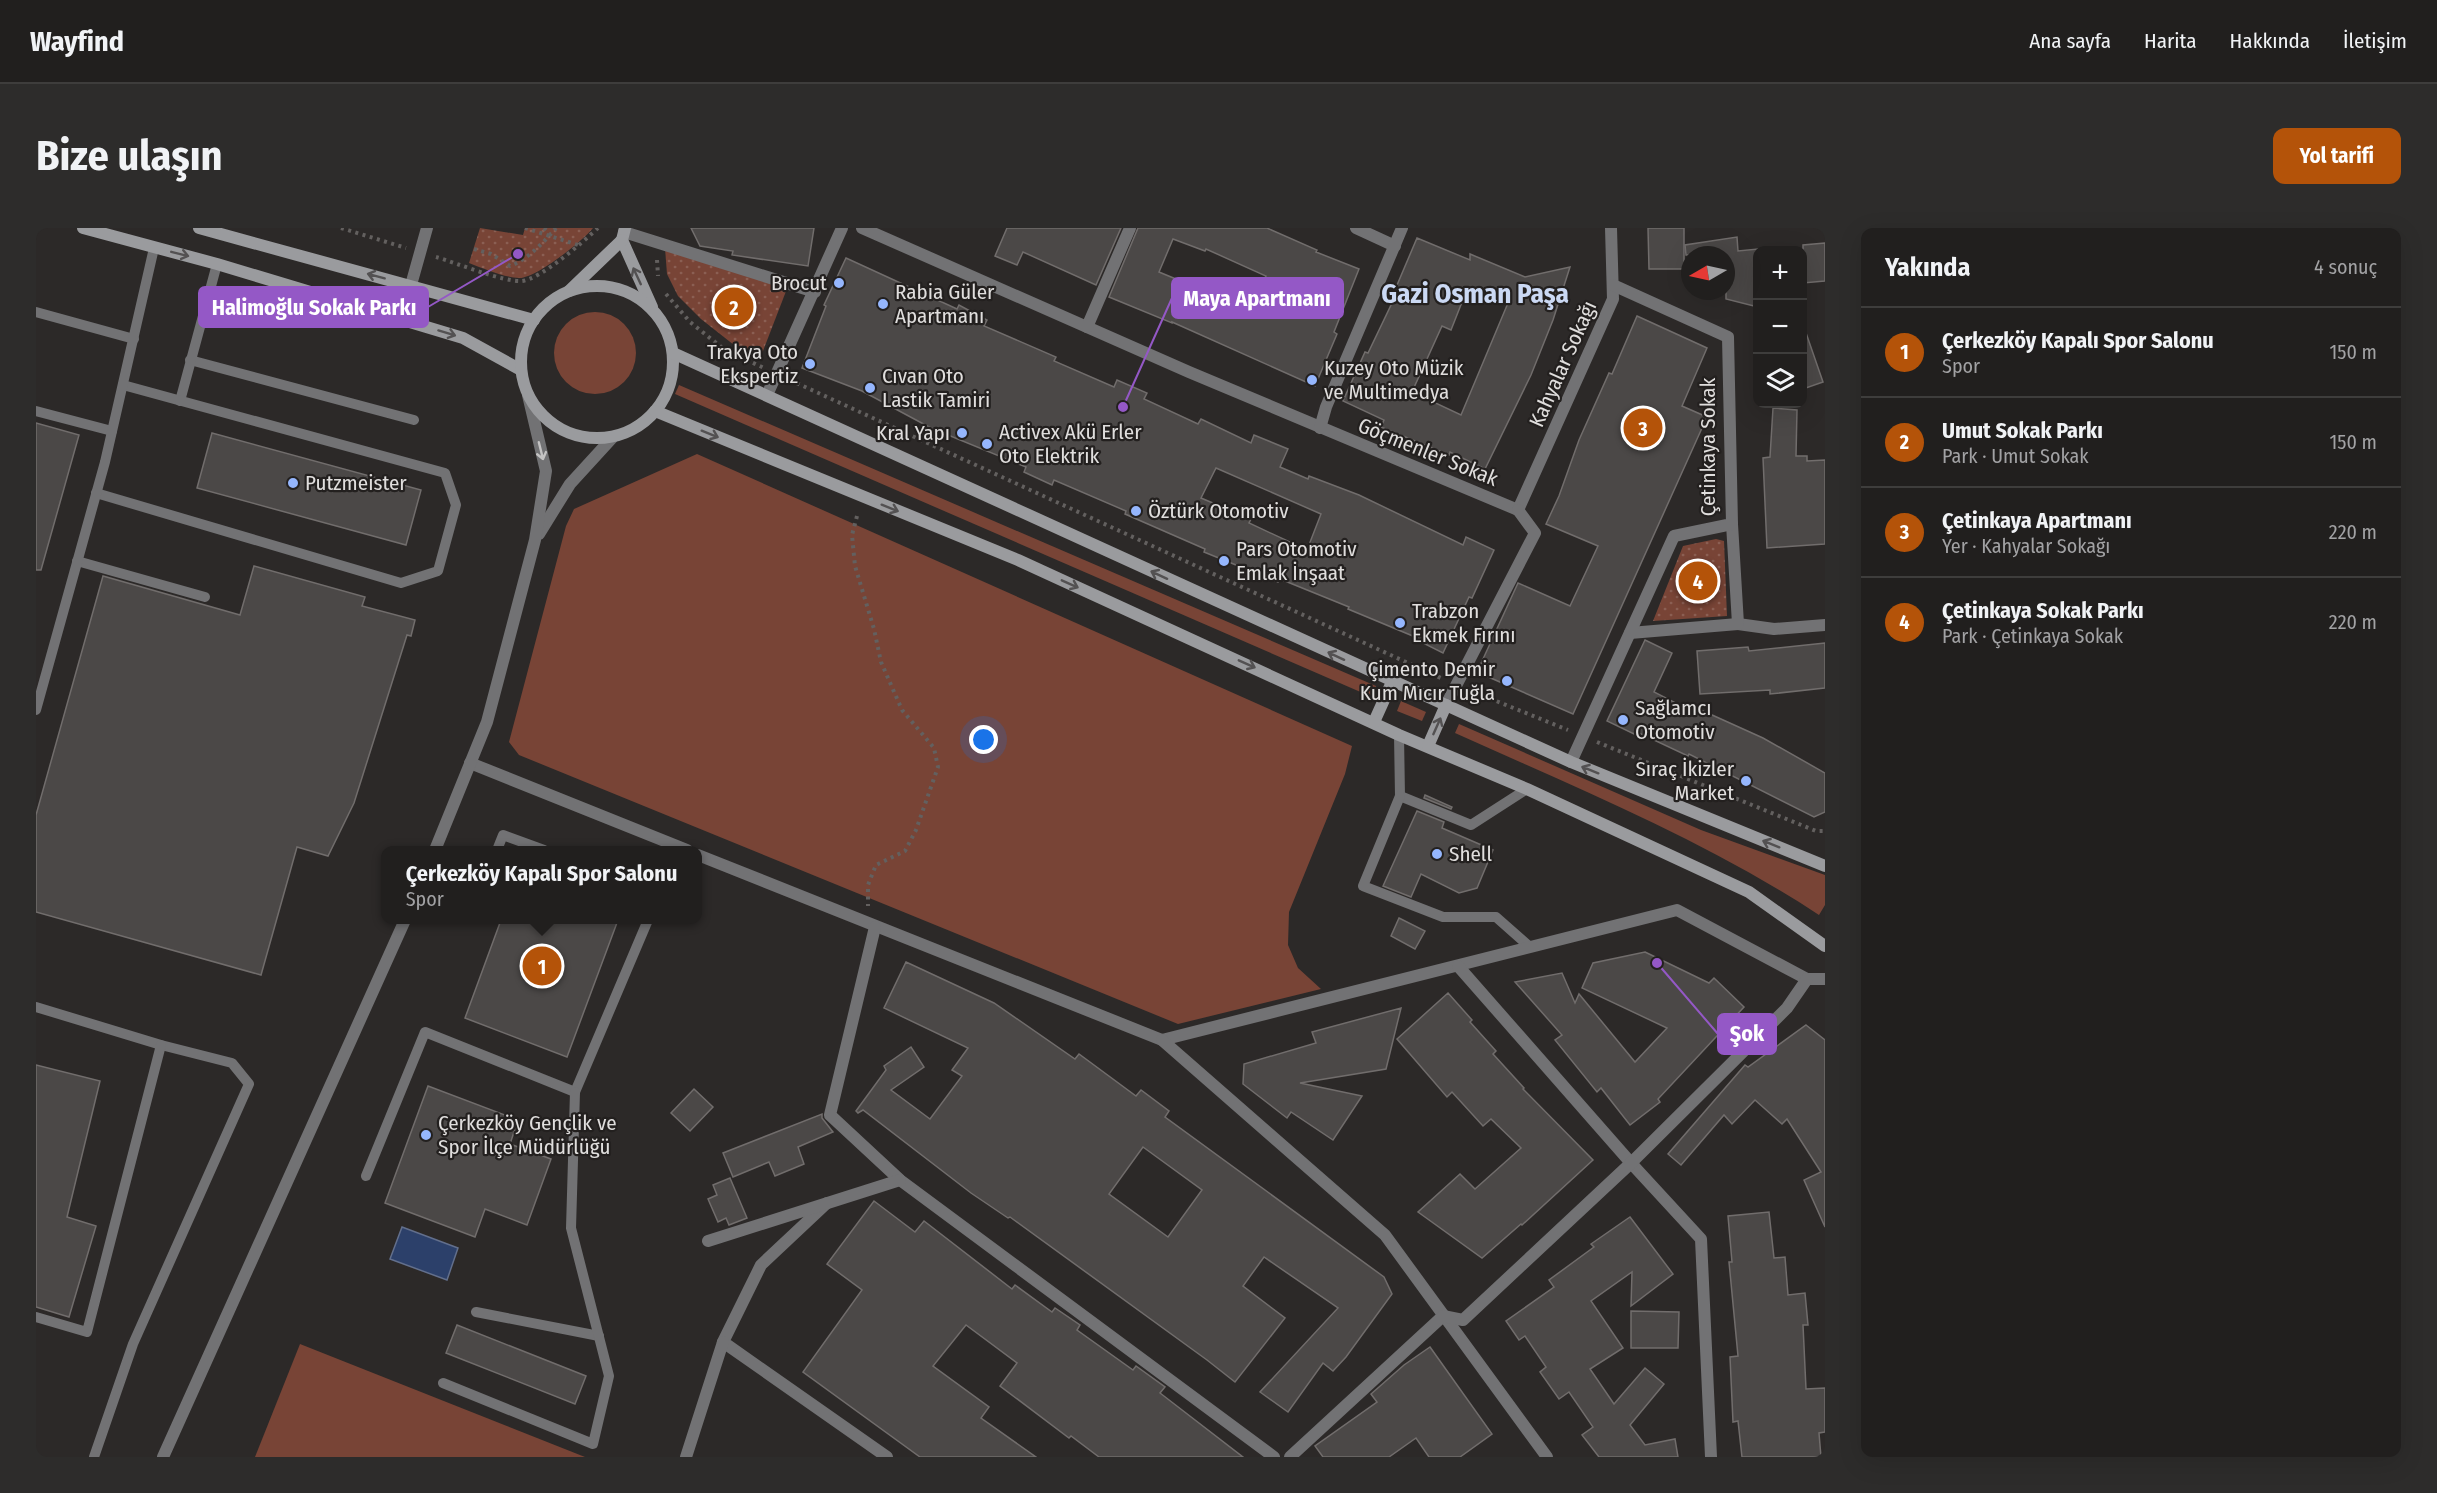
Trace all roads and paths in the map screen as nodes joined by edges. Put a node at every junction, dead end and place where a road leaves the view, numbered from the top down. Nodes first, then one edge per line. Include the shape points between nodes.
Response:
1 (82, 228) edge
2 (199, 228) edge
3 (341, 228) edge
4 (427, 228) edge
5 (525, 228) edge
6 (544, 228) edge
7 (556, 228) edge
8 (597, 228) edge
9 (842, 228) edge
10 (862, 228) edge
11 (1130, 228) edge
12 (1356, 228) edge
13 (1402, 228) edge
14 (1611, 228) edge
15 (623, 233) edge
16 (550, 235) junction
17 (656, 240) junction
18 (579, 246) junction
19 (1395, 246) junction
20 (154, 248) junction
21 (474, 249) dead end
22 (420, 252) junction
23 (217, 264) junction
24 (411, 285) junction
25 (1613, 285) junction
26 (569, 291) junction
27 (815, 292) junction
28 (654, 311) junction
29 (36, 312) edge
30 (534, 320) junction
31 (1087, 327) junction
32 (134, 339) junction
33 (672, 353) junction
34 (190, 360) junction
35 (522, 370) junction
36 (776, 373) junction
37 (123, 385) junction
38 (528, 394) junction
39 (767, 395) junction
40 (180, 401) junction
41 (36, 411) edge
42 (656, 411) junction
43 (414, 420) dead end
44 (1320, 428) junction
45 (112, 431) junction
46 (613, 437) junction
47 (96, 493) junction
48 (1518, 510) junction
49 (857, 516) dead end
50 (1732, 524) junction
51 (535, 540) junction
52 (77, 561) junction
53 (205, 597) dead end
54 (1738, 624) junction
55 (1825, 626) edge
56 (1630, 633) junction
57 (1392, 682) junction
58 (1455, 684) junction
59 (1446, 705) junction
60 (36, 710) edge
61 (1374, 722) junction
62 (1399, 735) junction
63 (1582, 735) junction
64 (1428, 746) junction
65 (1570, 762) junction
66 (470, 763) junction
67 (1527, 789) junction
68 (1400, 796) junction
69 (1825, 831) edge
70 (437, 846) edge
71 (499, 846) edge
72 (533, 846) edge
73 (673, 846) edge
74 (702, 857) edge
75 (1825, 866) edge
76 (403, 924) edge
77 (646, 924) edge
78 (871, 926) junction
79 (1825, 946) edge
80 (1530, 947) junction
81 (1458, 966) junction
82 (1825, 978) edge
83 (1807, 979) junction
84 (36, 1006) edge
85 (1162, 1040) junction
86 (161, 1045) junction
87 (575, 1092) junction
88 (1631, 1163) junction
89 (366, 1176) dead end
90 (900, 1180) junction
91 (827, 1203) junction
92 (708, 1241) dead end
93 (476, 1312) dead end
94 (1443, 1316) junction
95 (36, 1317) edge
96 (599, 1336) junction
97 (723, 1342) junction
98 (443, 1383) dead end
99 (94, 1457) edge
100 (163, 1457) edge
101 (686, 1457) edge
102 (887, 1457) edge
103 (1274, 1457) edge
104 (1290, 1457) edge
105 (1547, 1457) edge
106 (1711, 1457) edge

1 - 20 main road
24 -> 2 main road
3 - 22 path
4 - 22 street
5 - 16 path
6 - 16 path
7 - 16 path
8 - 18 path
9 - 27 street
10 - 31 street, Göçmenler Sokak
11 - 31 street
12 - 19 street
13 - 19 street
14 - 25 street, Kahyalar Sokağı
15 - 17 street
15 - 26 main road
28 -> 15 main road
16 - 18 path
16 - 21 path via 519,263 510,266
17 - 27 street
17 - 36 path via 657,276 667,296 690,322 725,350
18 - 22 path via 556,264 523,281
19 - 44 street
20 -> 23 main road
20 - 32 lane
22 - 24 street
23 - 34 lane
23 -> 35 main road via 463,338
24 - 30 main road
25 - 48 street, Kahyalar Sokağı via 1613,299
25 - 50 street, Çetinkaya Sokak via 1728,337
26 - 28 main road via 592,286 615,288
26 - 30 main road via 549,303
27 - 36 street
28 - 33 main road via 666,330
29 - 32 lane
30 - 35 main road via 523,344
31 - 44 street, Göçmenler Sokak
32 - 37 lane
33 - 39 main road
33 - 42 main road via 672,376
34 - 40 lane
34 - 43 lane
35 - 38 main road
36 - 39 street
36 - 58 path
37 - 40 lane
37 - 45 lane
38 - 46 main road via 543,416 563,430 587,438
38 -> 51 street via 546,471
57 -> 39 main road
40 - 47 lane via 445,473 456,505 438,572 401,583
41 - 45 lane
42 - 46 main road via 636,428
42 -> 61 main road via 1018,560
44 - 48 street, Göçmenler Sokak
45 - 47 lane
46 - 51 street via 570,484
47 - 52 lane
48 - 58 street via 1535,533
49 - 78 path via 852,535 855,566 881,662 902,710 933,748 938,767 905,851 876,865 868,885
50 - 54 street
50 - 56 street, Çetinkaya Sokak via 1674,536
51 - 66 street via 490,711
52 - 53 lane
52 - 60 lane
54 - 55 street via 1774,629
54 - 56 street
56 - 63 street, Çetinkaya Sokak
57 - 59 main road
57 - 61 main road
58 - 59 street
58 - 63 path
64 -> 59 main road
59 - 65 main road
61 - 62 main road
62 - 64 main road
62 - 68 lane
63 - 65 street, Çetinkaya Sokak
63 - 69 path via 1816,831
64 - 67 main road
75 -> 65 main road
66 - 70 street
66 - 73 street
67 - 68 lane via 1471,825
67 - 79 main road via 1749,892
68 - 80 lane via 1363,886 1443,917 1496,917
71 - 72 lane via 503,835
74 - 78 street
76 - 100 street
77 - 87 lane
78 - 85 street
78 - 90 street via 830,1115
80 - 81 street
80 - 83 street via 1677,910
81 - 85 street
81 - 88 street
82 - 83 street
83 - 88 street via 1787,1008
84 - 86 lane
85 - 94 street via 1385,1235
86 - 95 lane via 87,1332
86 - 99 lane via 232,1063 249,1084 133,1344
87 - 89 lane via 425,1032
87 - 96 lane via 571,1228
88 - 94 street via 1464,1320
88 - 106 street via 1701,1239
90 - 91 street
90 - 103 street
91 - 92 street
91 - 97 street via 761,1265
93 - 96 lane
94 - 104 street
94 - 105 street
96 - 98 lane via 609,1376 593,1444
97 - 101 street
97 - 102 street

